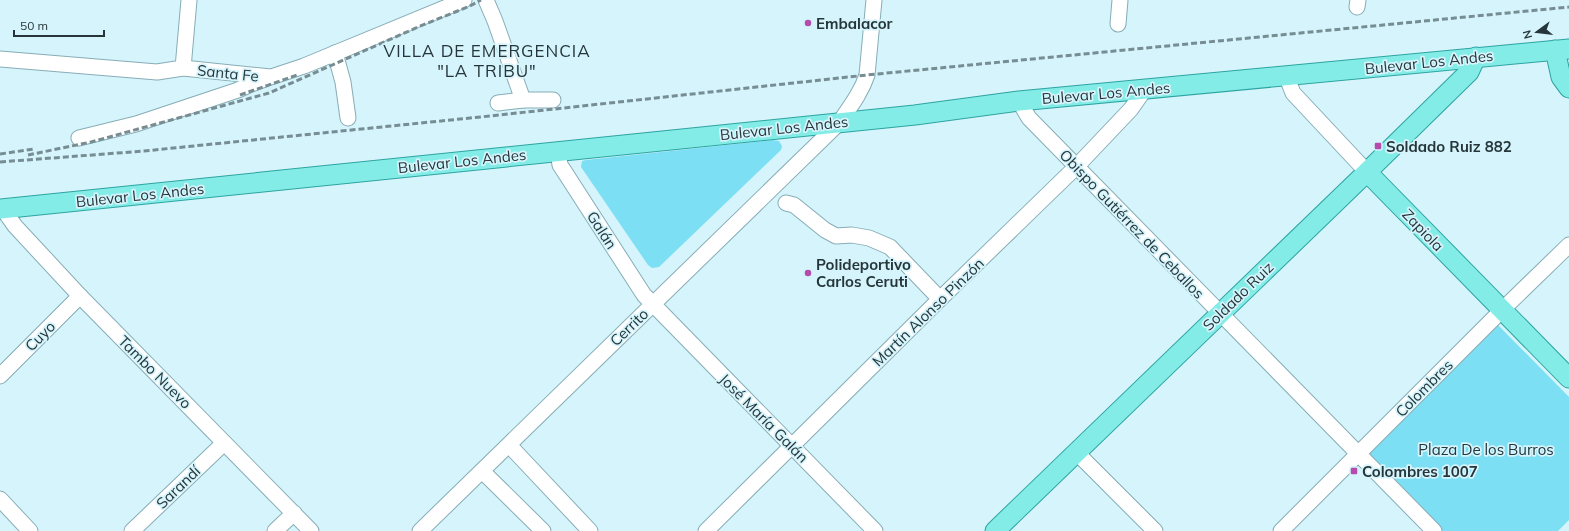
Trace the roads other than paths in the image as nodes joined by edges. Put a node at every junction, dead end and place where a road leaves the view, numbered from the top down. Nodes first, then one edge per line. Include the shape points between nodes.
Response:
1 (189, 0) edge
2 (464, 0) edge
3 (486, 0) edge
4 (874, 0) edge
5 (1120, 0) edge
6 (442, 4) edge
7 (1118, 24) dead end
8 (1562, 49) edge
9 (335, 53) junction
10 (1476, 57) junction
11 (0, 59) edge
12 (183, 68) junction
13 (1286, 75) junction
14 (271, 77) junction
15 (1569, 88) edge
16 (1145, 89) junction
17 (522, 100) junction
18 (553, 100) dead end
19 (1019, 101) junction
20 (498, 103) dead end
21 (348, 118) dead end
22 (839, 123) junction
23 (79, 138) dead end
24 (558, 151) junction
25 (1076, 167) junction
26 (1367, 172) junction
27 (786, 203) dead end
28 (2, 209) edge
29 (1569, 246) edge
30 (80, 296) junction
31 (940, 299) junction
32 (653, 304) junction
33 (1502, 310) junction
34 (1220, 314) junction
35 (0, 376) edge
36 (1569, 378) edge
37 (224, 443) junction
38 (509, 445) junction
39 (792, 446) junction
40 (1076, 452) junction
41 (1358, 454) junction
42 (482, 471) junction
43 (0, 499) edge
44 (294, 513) junction
45 (30, 531) edge
46 (132, 531) edge
47 (275, 531) edge
48 (311, 531) edge
49 (420, 531) edge
50 (543, 531) edge
51 (590, 531) edge
52 (706, 531) edge
53 (875, 531) edge
54 (995, 531) edge
55 (1155, 531) edge
56 (1281, 531) edge
57 (1434, 531) edge

1 - 12 street
2 - 6 street, Santa Fe
3 - 17 street
4 - 22 street, Cerrito via 867,75 863,86
5 - 7 street
6 - 9 street, Santa Fe
8 - 10 main road, Bulevar Los Andes
8 - 15 main road via 1561,77
9 - 14 street, Santa Fe
9 - 21 street via 343,82
10 - 13 main road, Bulevar Los Andes
10 - 26 main road, Soldado Ruiz via 1468,72
11 - 12 street, Santa Fe via 157,72
12 - 14 street, Santa Fe
13 - 16 main road, Bulevar Los Andes
13 - 26 street, Zapiola via 1293,93
14 - 23 street via 136,124
16 - 19 main road, Bulevar Los Andes
16 - 25 street, Martín Alonso Pinzón via 1131,109
17 - 18 street
17 - 20 street
19 - 22 main road, Bulevar Los Andes
19 - 25 street, Obispo Gutiérrez de Ceballos via 1029,118
22 - 24 main road, Bulevar Los Andes
22 - 32 street, Cerrito
24 - 28 main road, Bulevar Los Andes
24 - 32 street, Galán via 564,172 644,295
25 - 31 street, Martín Alonso Pinzón
25 - 34 street, Obispo Gutiérrez de Ceballos
26 - 33 main road, Zapiola
26 - 34 main road, Soldado Ruiz
27 - 31 street via 794,205 836,236 869,238 890,247
28 - 30 street, Tambo Nuevo
29 - 33 street, Colombres
30 - 35 street, Cuyo
30 - 37 street, Tambo Nuevo
31 - 39 street, Martín Alonso Pinzón
32 - 38 street, Cerrito
32 - 39 street, José María Galán
33 - 36 main road, Zapiola
33 - 41 street, Colombres
34 - 40 main road, Soldado Ruiz
34 - 41 street, Obispo Gutiérrez de Ceballos
37 - 44 street, Tambo Nuevo
37 - 46 street, Sarandí
38 - 42 street, Cerrito
38 - 51 street
39 - 52 street, Martín Alonso Pinzón
39 - 53 street, José María Galán
40 - 54 main road, Soldado Ruiz
40 - 55 street
41 - 56 street, Colombres
41 - 57 street, Obispo Gutiérrez de Ceballos
42 - 49 street, Cerrito
42 - 50 street
43 - 45 street
44 - 47 street
44 - 48 street, Tambo Nuevo

